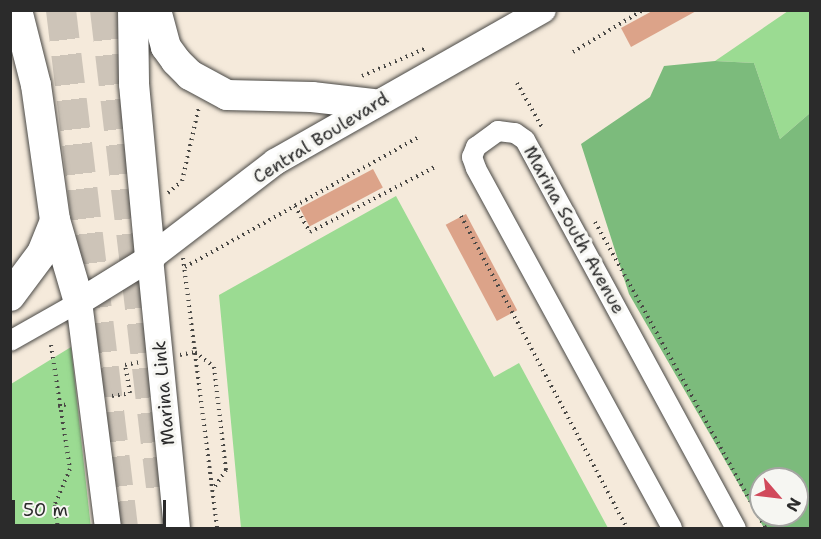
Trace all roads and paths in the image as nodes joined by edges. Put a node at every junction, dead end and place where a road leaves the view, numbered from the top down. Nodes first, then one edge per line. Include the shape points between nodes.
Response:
1 (16, 10) edge
2 (133, 10) edge
3 (156, 10) edge
4 (543, 10) edge
5 (643, 10) edge
6 (426, 48) dead end
7 (573, 52) dead end
8 (358, 78) dead end
9 (518, 83) dead end
10 (201, 103) dead end
11 (373, 104) junction
12 (546, 135) dead end
13 (419, 137) dead end
14 (435, 167) dead end
15 (168, 192) dead end
16 (295, 206) junction
17 (461, 216) dead end
18 (592, 218) dead end
19 (55, 220) junction
20 (150, 258) junction
21 (10, 296) edge
22 (79, 302) junction
23 (10, 341) edge
24 (51, 345) dead end
25 (195, 352) junction
26 (161, 358) junction
27 (92, 400) junction
28 (58, 406) junction
29 (213, 490) junction
30 (58, 528) edge
31 (108, 528) edge
32 (177, 528) edge
33 (217, 528) edge
34 (627, 528) edge
35 (672, 528) edge
36 (736, 528) edge
37 (765, 528) edge

1 - 19 highway via 36,85
2 - 20 highway via 134,84
3 - 11 highway via 166,47 176,61 190,75 221,93 244,98 312,97
4 - 11 main road, Central Boulevard
5 - 7 path
6 - 8 path
9 - 12 path
10 - 15 path via 182,181
11 - 20 main road, Central Boulevard via 275,162
13 - 16 path
14 - 16 path via 310,232
16 - 25 path via 185,267
17 - 34 path
18 - 37 path
19 - 21 highway via 42,253
19 - 22 highway
20 - 22 main road, Central Boulevard
20 - 26 main road, Marina Link
22 - 23 street
22 - 27 main road
24 - 28 path
25 - 26 path
25 - 29 path
25 - 29 path via 214,367 226,470
26 - 27 path via 125,365 130,393
26 - 32 main road, Marina Link
27 - 28 path
27 - 31 main road
28 - 30 path via 70,469 56,506
29 - 33 path
35 - 36 street, Marina South Avenue via 476,168 472,158 476,147 498,131 515,133 525,140

